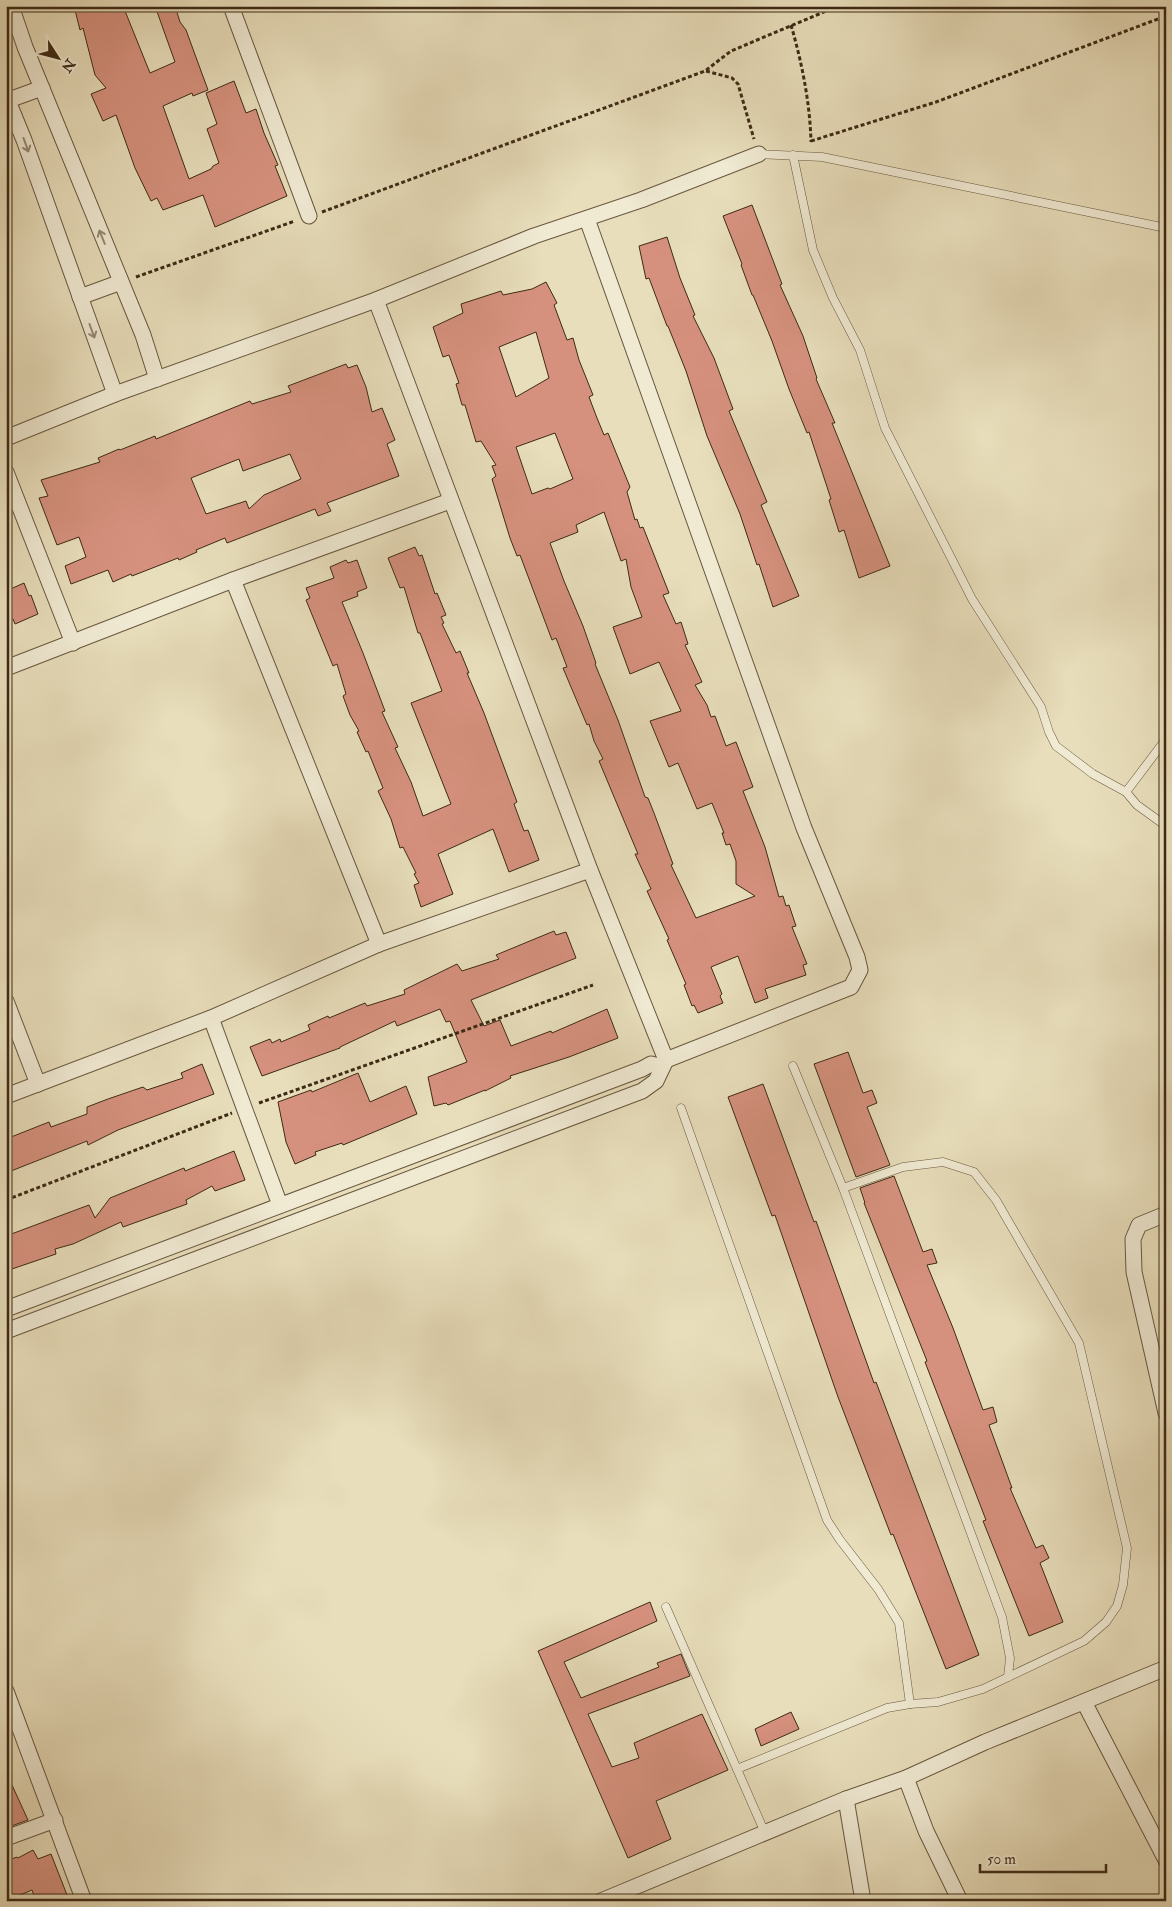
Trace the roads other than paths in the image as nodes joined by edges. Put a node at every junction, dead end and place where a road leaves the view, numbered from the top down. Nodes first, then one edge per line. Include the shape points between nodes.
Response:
1 (11, 6) edge
2 (231, 6) edge
3 (42, 88) junction
4 (7, 99) edge
5 (759, 154) joint
6 (793, 156) junction
7 (309, 216) road end
8 (587, 219) junction
9 (1166, 228) edge
10 (122, 282) junction
11 (80, 298) junction
12 (376, 300) junction
13 (157, 379) junction
14 (115, 394) junction
15 (6, 438) edge
16 (6, 472) edge
17 (450, 501) junction
18 (233, 580) junction
19 (73, 643) junction
20 (6, 668) edge
21 (1166, 739) edge
22 (1126, 792) junction
23 (1166, 826) edge
24 (590, 870) junction
25 (379, 944) junction
26 (6, 1001) edge
27 (211, 1018) junction
28 (664, 1064) junction
29 (793, 1066) dead end
30 (38, 1084) junction
31 (6, 1096) edge
32 (681, 1108) dead end
33 (843, 1188) junction
34 (280, 1205) junction
35 (1166, 1214) edge
36 (6, 1309) edge
37 (6, 1331) edge
38 (1166, 1413) edge
39 (666, 1607) dead end
40 (1166, 1668) edge
41 (1008, 1677) junction
42 (6, 1692) edge
43 (1084, 1702) junction
44 (910, 1704) junction
45 (737, 1769) junction
46 (906, 1778) junction
47 (846, 1799) junction
48 (55, 1820) junction
49 (765, 1833) junction
50 (6, 1838) edge
51 (1166, 1860) edge
52 (84, 1901) edge
53 (601, 1901) edge
54 (863, 1901) edge
55 (960, 1901) edge

1 - 3 street
2 - 7 street
3 - 4 street
10 -> 3 street
4 -> 11 street
5 - 6 lane
5 - 8 street
6 - 9 lane via 832,159
6 - 22 lane via 813,250 860,350 885,428 972,600 1041,707 1056,746 1093,774
8 - 12 street via 534,236
8 - 28 street via 804,828 860,970 851,987
10 - 11 street
10 - 13 street
11 -> 14 street
12 - 13 street
12 - 17 street
13 - 14 street
14 - 15 street
16 - 19 street
17 - 18 street
17 - 24 street
18 - 19 street
18 - 25 street
19 - 20 street
21 - 22 lane
22 - 23 lane via 1137,805
24 - 25 street
24 - 28 street
25 - 27 street
26 - 30 street
27 - 30 street
27 - 34 street
28 - 34 street via 651,1064
28 - 37 street via 656,1081 642,1091
29 - 33 lane
30 - 31 street
32 - 44 lane via 827,1520 878,1589 899,1624
33 - 41 lane via 1002,1617 1010,1658
33 - 41 lane via 903,1167 943,1162 974,1172 996,1200 1079,1343 1127,1548 1123,1585 1117,1606 1106,1622 1084,1640
34 - 36 street
35 - 38 street via 1140,1226 1133,1239 1134,1272
39 - 45 lane
40 - 43 street
41 - 44 lane via 983,1689 938,1702
42 - 48 street
43 - 46 street
43 - 51 street
44 - 45 lane via 887,1708
45 - 49 lane
46 - 47 street
46 - 55 street via 926,1831
47 - 49 street
47 - 54 street
48 - 50 street
48 - 52 street
49 - 53 street

